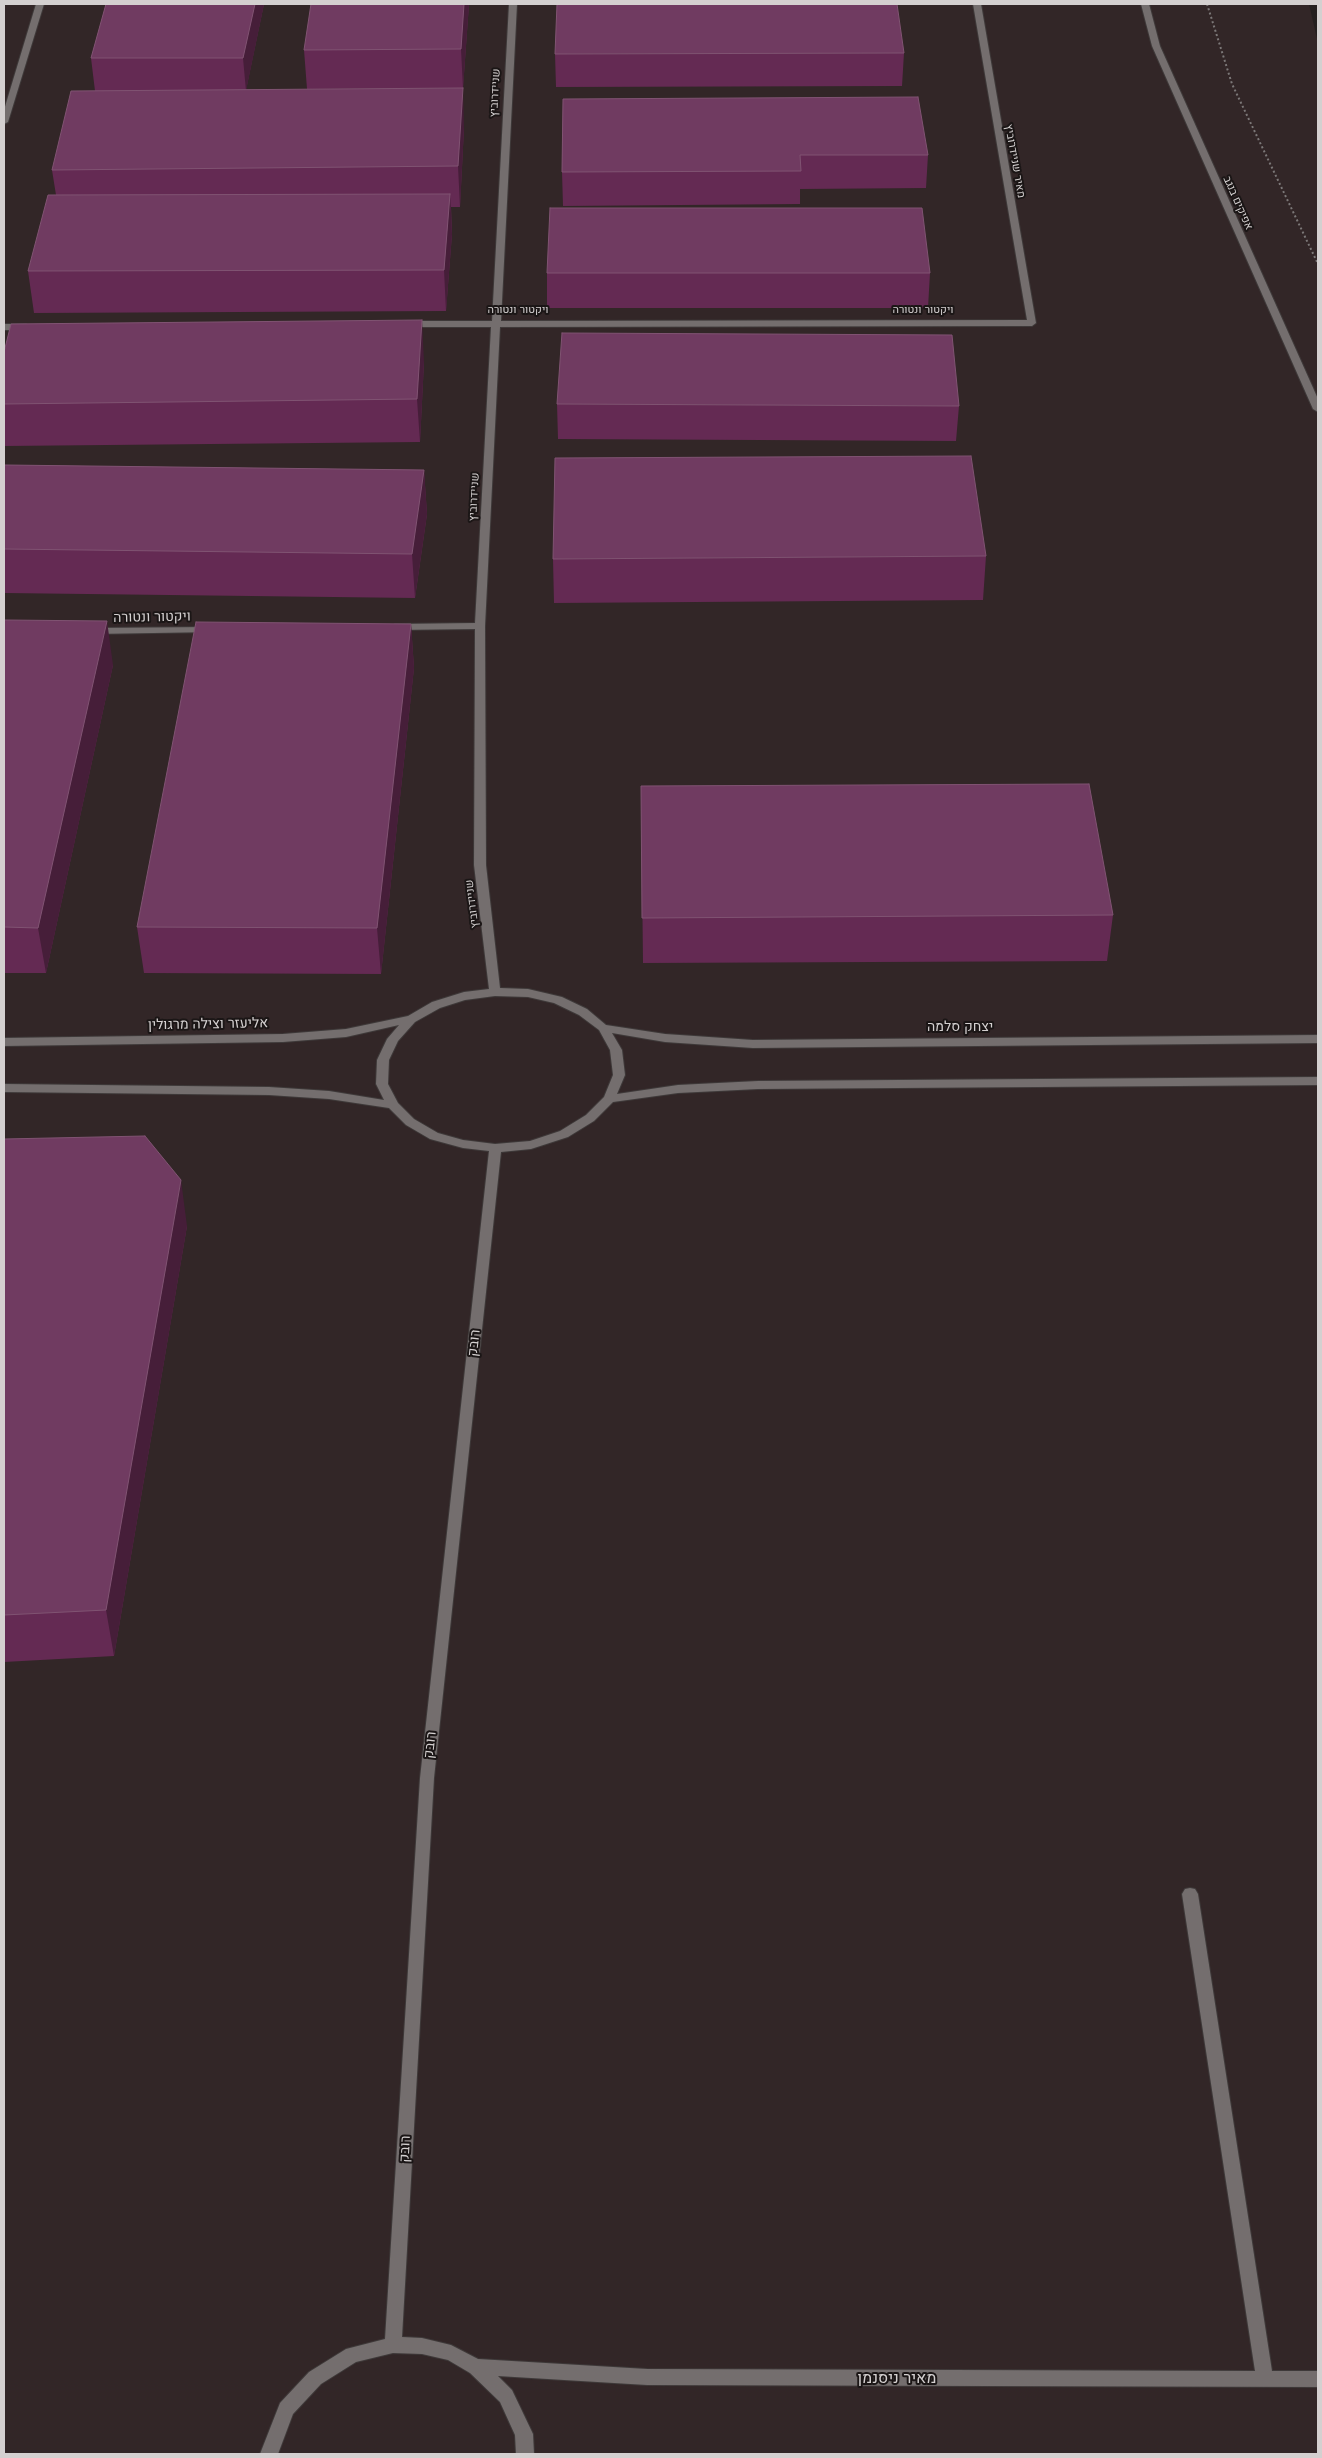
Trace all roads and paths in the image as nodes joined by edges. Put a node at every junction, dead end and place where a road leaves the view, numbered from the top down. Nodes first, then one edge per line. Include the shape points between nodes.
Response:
1 (40, 4) edge
2 (513, 4) edge
3 (977, 4) edge
4 (1146, 4) edge
5 (1207, 4) edge
6 (4, 122) edge
7 (1318, 264) edge
8 (496, 323) junction
9 (1032, 323) joint
10 (398, 324) edge
11 (33, 327) edge
12 (4, 328) edge
13 (1318, 409) edge
14 (480, 626) junction
15 (381, 627) edge
16 (222, 630) edge
17 (83, 631) edge
18 (495, 992) junction
19 (411, 1019) junction
20 (603, 1028) junction
21 (1318, 1039) edge
22 (4, 1042) edge
23 (1318, 1082) edge
24 (4, 1088) edge
25 (610, 1099) junction
26 (393, 1105) junction
27 (495, 1148) junction
28 (1190, 1894) dead end
29 (393, 2345) junction
30 (476, 2366) junction
31 (1265, 2379) junction
32 (1318, 2379) edge
33 (270, 2454) edge
34 (525, 2454) edge

1 - 6 street
2 - 8 street, שניידרוביץ
3 - 9 street, מאיר שניידרוביץ
4 - 13 street, אפיקים בנגב via 1156,46
5 - 7 path via 1232,84
8 - 9 street, ויקטור ונטורה
8 - 10 street, ויקטור ונטורה
8 - 14 street, שניידרוביץ
11 - 12 street
14 - 15 street
14 - 18 street, שניידרוביץ via 480,864
16 - 17 street, ויקטור ונטורה
18 - 19 street via 464,996 436,1005
18 - 20 street via 528,993 558,1000 583,1012
19 - 22 street, אליעזר וצילה מרגולין via 346,1033 283,1038
19 - 26 street via 393,1039 383,1060 382,1084
20 - 21 street, יצחק סלמה via 665,1038 753,1044
20 - 25 street via 616,1050 619,1075
23 - 25 street via 758,1085 678,1089
24 - 26 street via 269,1091 328,1095
25 - 27 street via 590,1118 564,1134 531,1145
26 - 27 street via 410,1122 434,1136
27 - 29 street, רובק via 427,1778
28 - 31 street
29 - 30 street via 422,2346 451,2353
29 - 33 street via 352,2355 315,2378 286,2409
30 - 31 street, מאיר ניסנמן via 646,2377
30 - 34 street via 506,2396 524,2434
31 - 32 street, מאיר ניסנמן

